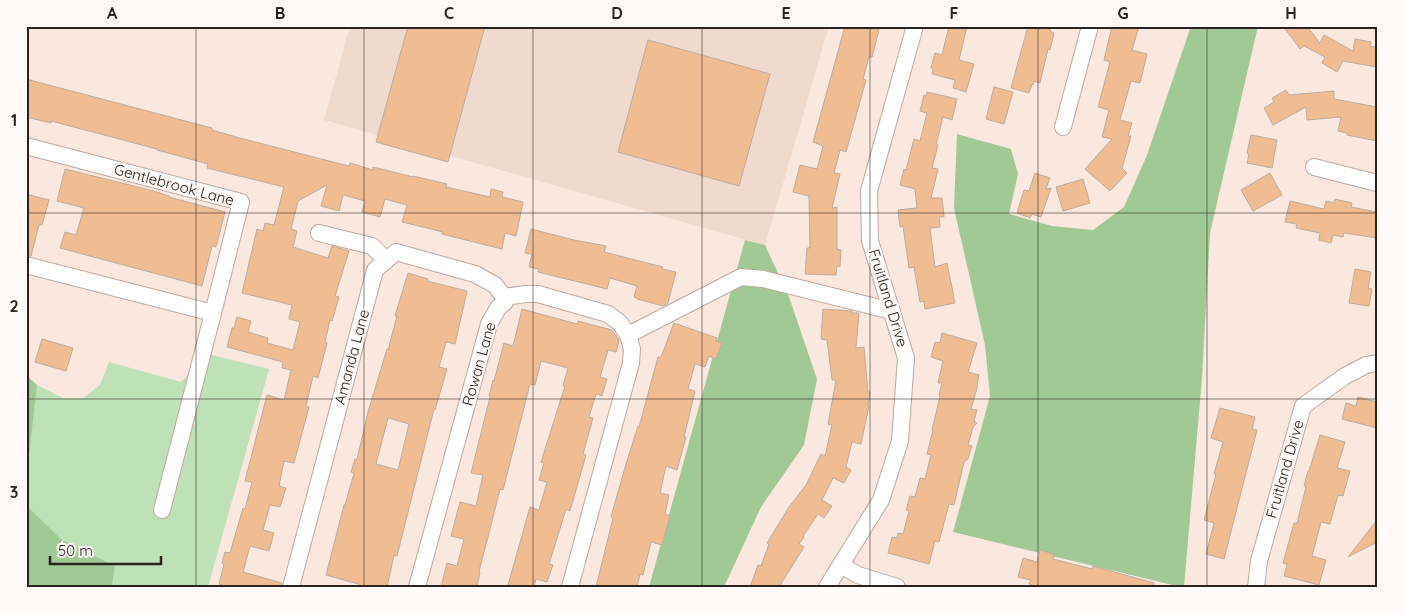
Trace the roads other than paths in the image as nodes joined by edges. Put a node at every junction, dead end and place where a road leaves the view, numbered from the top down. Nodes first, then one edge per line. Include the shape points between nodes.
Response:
1 (915, 26) edge
2 (1090, 26) edge
3 (1062, 127) dead end
4 (26, 146) edge
5 (1314, 167) dead end
6 (1377, 184) edge
7 (319, 233) dead end
8 (386, 260) junction
9 (26, 265) edge
10 (504, 297) junction
11 (892, 311) junction
12 (213, 313) junction
13 (628, 335) junction
14 (1377, 363) edge
15 (162, 510) dead end
16 (841, 565) junction
17 (291, 587) edge
18 (417, 587) edge
19 (570, 587) edge
20 (827, 587) edge
21 (897, 587) edge
22 (1256, 587) edge

1 - 11 street, Fruitland Drive via 869,191 870,241
2 - 3 street
4 - 12 street, Gentlebrook Lane via 241,202
5 - 6 street
7 - 8 street via 372,246
8 - 10 street via 396,252 475,274 495,285
8 - 17 street, Amanda Lane via 376,270
9 - 12 street
10 - 13 street via 538,294 600,311 620,323
10 - 18 street, Rowan Lane via 505,302 489,324
11 - 13 street via 763,279 741,277
11 - 16 street, Fruitland Drive via 906,358 900,441 881,500
12 - 15 street, Gentlebrook Lane
13 - 19 street via 631,363
14 - 22 street, Fruitland Drive via 1345,376 1303,406 1259,562
16 - 20 street, Fruitland Drive
16 - 21 street via 858,575

